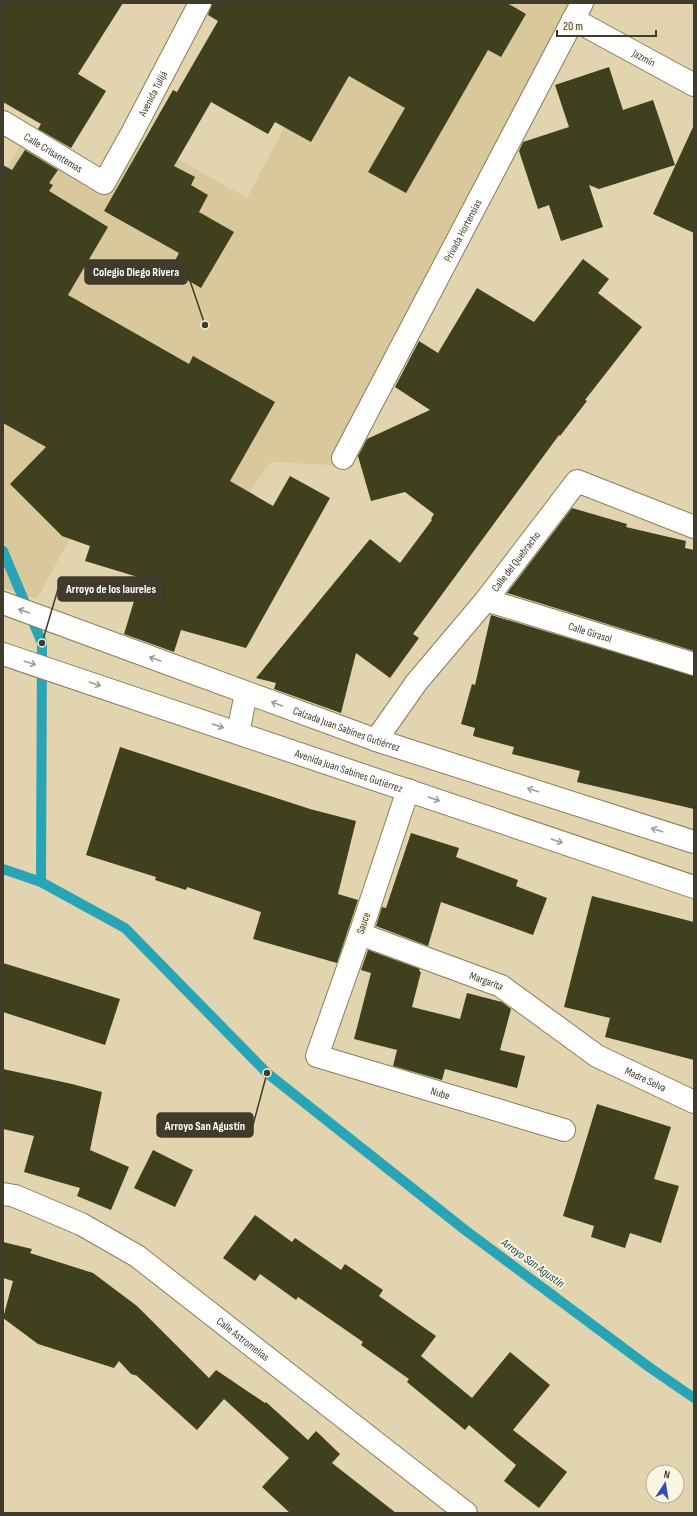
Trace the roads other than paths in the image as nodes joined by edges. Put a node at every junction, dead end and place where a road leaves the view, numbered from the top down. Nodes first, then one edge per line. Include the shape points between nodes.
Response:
1 (200, 3) edge
2 (577, 11) edge
3 (694, 85) edge
4 (3, 122) edge
5 (104, 183) joint
6 (343, 458) dead end
7 (694, 527) edge
8 (486, 600) junction
9 (3, 603) edge
10 (3, 654) edge
11 (694, 664) edge
12 (246, 693) junction
13 (238, 733) junction
14 (376, 740) junction
15 (408, 790) junction
16 (694, 842) edge
17 (694, 887) edge
18 (360, 934) junction
19 (317, 1056) joint
20 (598, 1056) joint
21 (694, 1102) edge
22 (564, 1130) dead end
23 (3, 1194) edge
24 (466, 1513) edge

1 - 5 street, Avenida Tulijá
2 - 3 street, Jazmín
2 - 6 street, Privada Hortensias
4 - 5 street, Calle Crisantemas
7 - 8 street, Calle del Quebracho via 577,481
8 - 11 street, Calle Girasol
8 - 14 street, Calle del Quebracho via 416,683
12 -> 9 street, Calzada Juan Sabines Gutiérrez
10 -> 13 street, Avenida Juan Sabines Gutiérrez
12 - 13 street
14 -> 12 street, Calzada Juan Sabines Gutiérrez
13 - 15 street, Avenida Juan Sabines Gutiérrez
16 -> 14 street, Calzada Juan Sabines Gutiérrez
15 -> 17 street, Avenida Juan Sabines Gutiérrez
15 - 18 street, Sauce
18 - 19 street, Sauce
18 - 20 street, Margarita via 501,986
19 - 22 street, Nube
20 - 21 street, Madre Selva
23 - 24 street, Calle Astromelias via 15,1196 81,1224 137,1256

